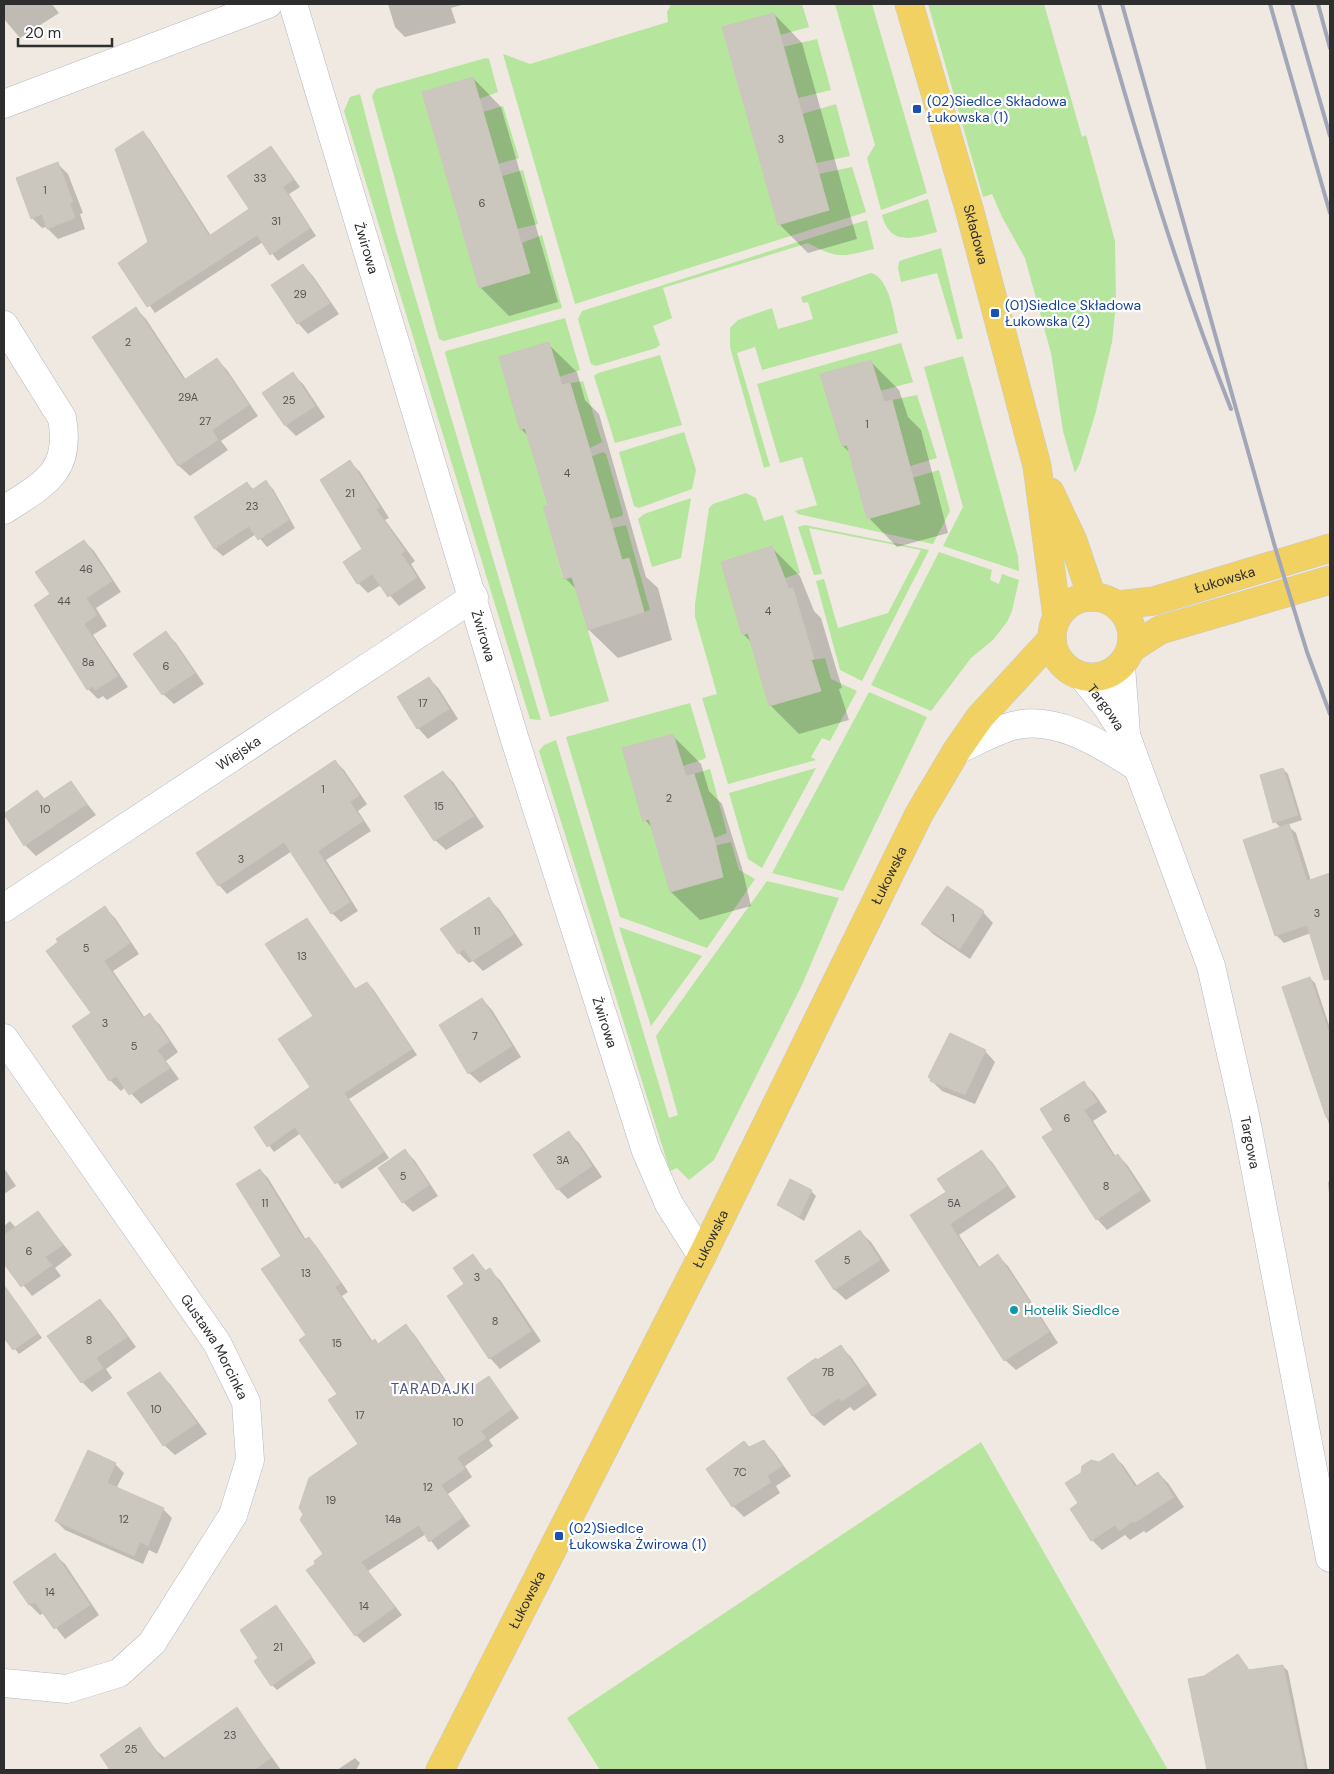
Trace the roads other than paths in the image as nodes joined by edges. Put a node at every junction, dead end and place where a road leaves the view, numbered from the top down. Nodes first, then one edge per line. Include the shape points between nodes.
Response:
1 (268, 4) edge
2 (293, 4) edge
3 (909, 4) edge
4 (4, 104) edge
5 (4, 325) edge
6 (1038, 466) junction
7 (4, 510) edge
8 (1330, 548) edge
9 (1330, 580) edge
10 (474, 597) junction
11 (1105, 601) junction
12 (1054, 628) junction
13 (1126, 657) junction
14 (1074, 672) junction
15 (986, 711) junction
16 (1126, 738) junction
17 (957, 750) junction
18 (1137, 767) junction
19 (4, 908) edge
20 (4, 1038) edge
21 (702, 1256) junction
22 (1330, 1558) edge
23 (4, 1683) edge
24 (440, 1770) edge

1 - 4 street
2 - 10 street, Żwirowa
3 - 6 main road, Składowa via 970,212
5 - 7 street via 62,418 65,436 64,456 53,476
6 - 11 main road, Składowa
6 - 12 main road, Składowa
8 - 11 main road, Łukowska via 1154,601
9 - 13 main road, Łukowska via 1169,627
10 - 19 street, Wiejska
10 - 21 street, Żwirowa via 515,740 646,1151 669,1204
11 - 12 main road via 1072,602
11 - 13 main road via 1126,613 1131,624 1133,636
12 - 14 main road via 1056,654
12 - 15 main road, Łukowska
13 - 14 main road via 1110,674 1097,678
13 - 16 street, Targowa
14 - 15 main road, Łukowska via 1034,680
14 - 16 street, Targowa via 1107,707
15 - 17 main road, Łukowska
16 - 18 street, Targowa
17 - 18 street via 1007,727 1042,725 1088,738
17 - 21 main road, Łukowska via 920,814
18 - 22 street, Targowa via 1211,966 1245,1115
20 - 23 street, Gustawa Morcinka via 217,1343 246,1402 250,1460 233,1515 146,1649 119,1673 67,1689
21 - 24 main road, Łukowska

